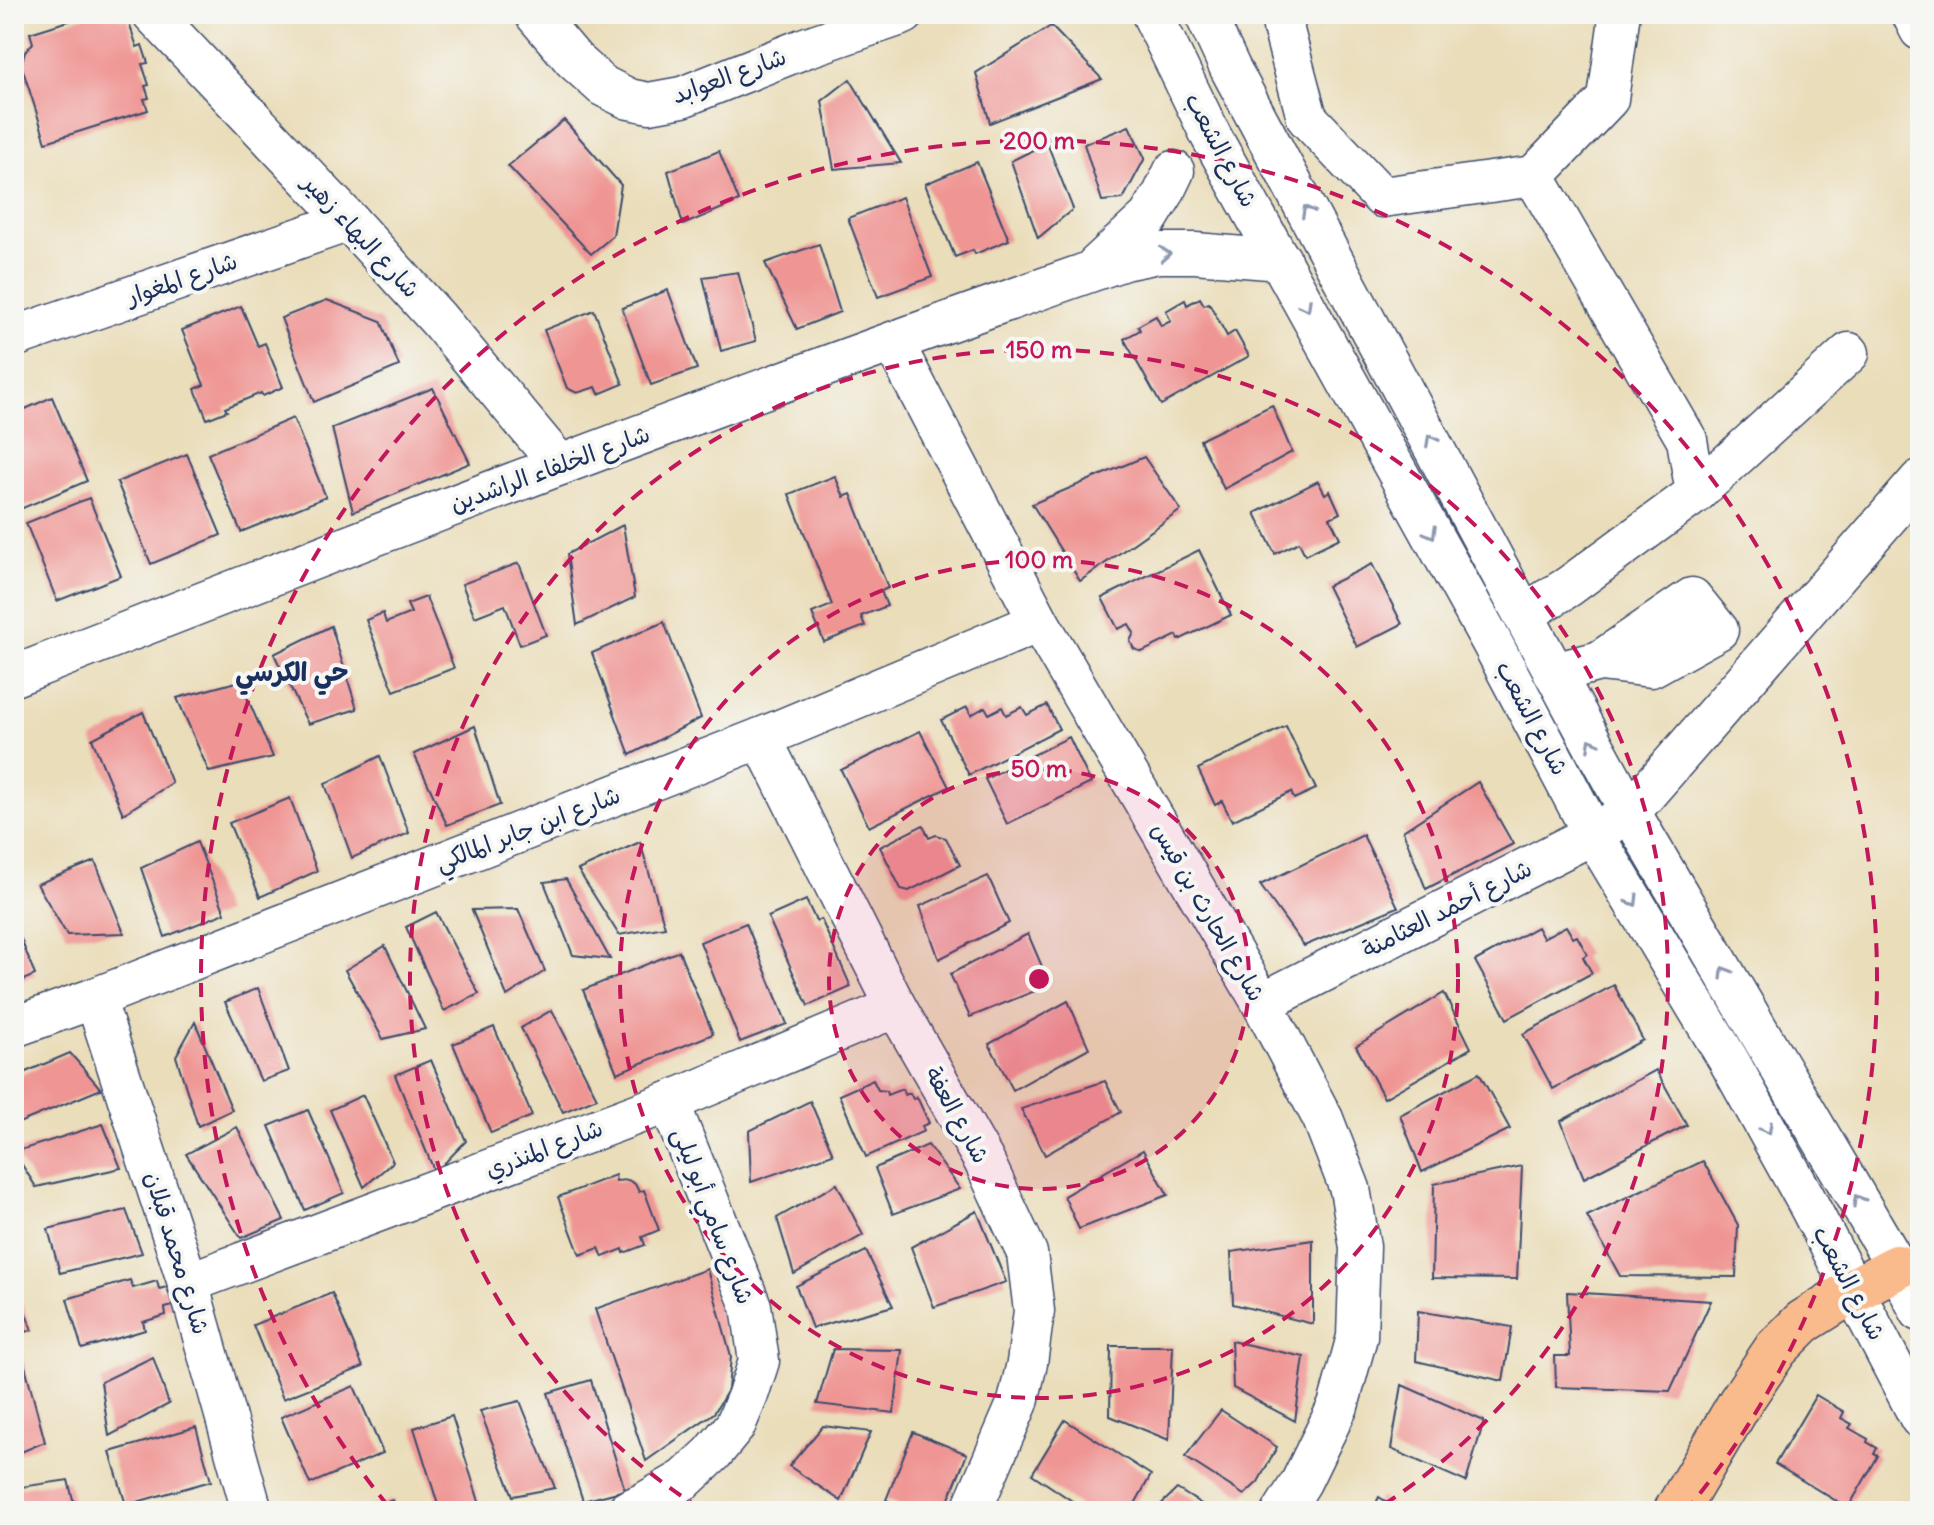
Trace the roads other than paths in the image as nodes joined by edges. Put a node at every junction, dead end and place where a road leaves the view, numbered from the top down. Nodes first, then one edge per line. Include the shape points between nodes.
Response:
1 (153, 14) edge
2 (535, 14) edge
3 (904, 14) edge
4 (1152, 14) edge
5 (1205, 14) edge
6 (1287, 14) edge
7 (1912, 14) edge
8 (1622, 16) edge
9 (1920, 30) edge
10 (803, 31) edge
11 (1174, 171) dead end
12 (1534, 176) junction
13 (349, 221) junction
14 (1281, 260) junction
15 (1090, 271) junction
16 (14, 337) edge
17 (893, 342) junction
18 (1849, 353) dead end
19 (560, 465) junction
20 (1920, 480) edge
21 (1696, 493) junction
22 (1524, 614) junction
23 (1039, 622) junction
24 (1600, 661) dead end
25 (1554, 673) junction
26 (14, 676) edge
27 (761, 738) junction
28 (1630, 812) junction
29 (1593, 834) junction
30 (95, 998) junction
31 (1262, 1003) junction
32 (896, 1007) junction
33 (14, 1027) edge
34 (669, 1102) junction
35 (1908, 1266) edge
36 (188, 1283) junction
37 (1852, 1291) junction
38 (1920, 1311) edge
39 (1920, 1418) edge
40 (252, 1511) edge
41 (627, 1511) edge
42 (971, 1511) edge
43 (1283, 1511) edge
44 (1676, 1511) edge

1 - 13 street, شارع البهاء زهير
2 - 10 street, شارع العوابد via 603,86 649,103 682,97
3 - 10 street, شارع العوابد
4 - 14 street, شارع الشعب via 1211,136
22 -> 5 street, شارع الشعب
6 - 12 street via 1283,27 1307,118 1382,197
7 - 9 street
8 - 12 street via 1608,99
11 - 15 street, شارع الخلفاء الراشدين via 1149,217
12 - 21 street via 1687,440
13 - 16 street, شارع المغوار
13 - 19 street, شارع البهاء زهير
15 -> 14 street, شارع الخلفاء الراشدين via 1159,253
14 -> 29 street, شارع الشعب
15 - 17 street, شارع الخلفاء الراشدين
17 - 19 street, شارع الخلفاء الراشدين
17 - 23 street, شارع الحارث بن قيس
18 - 21 street
19 - 26 street, شارع الخلفاء الراشدين
20 - 28 street, شارع أحمد العثامنة
21 - 22 street
22 - 25 street, شارع الشعب
23 - 27 street, شارع ابن جابر المالكي
23 - 31 street, شارع الحارث بن قيس
24 - 25 street
28 -> 25 street, شارع الشعب
27 - 30 street, شارع ابن جابر المالكي
27 - 32 street, شارع العفة
28 - 29 street, شارع أحمد العثامنة
35 -> 28 street, شارع الشعب
29 - 31 street, شارع أحمد العثامنة
29 -> 37 street, شارع الشعب via 1729,1061
30 - 33 street, شارع ابن جابر المالكي
30 - 36 street, شارع محمد قبلان
31 - 43 street, شارع الحارث بن قيس via 1323,1119 1350,1189 1360,1247 1357,1337 1338,1406
32 - 34 street, شارع المنذري
32 - 42 street, شارع العفة via 984,1161 1027,1253 1034,1311 1027,1363 1018,1402
34 - 36 street, شارع المنذري
34 - 41 street, شارع سامي أبو ليلى via 751,1306 759,1361 735,1426 712,1454 685,1479
35 - 37 main road
35 - 38 street, شارع الشعب
36 - 40 street, شارع محمد قبلان
37 - 39 street, شارع الشعب
37 - 44 main road via 1803,1322 1776,1349

